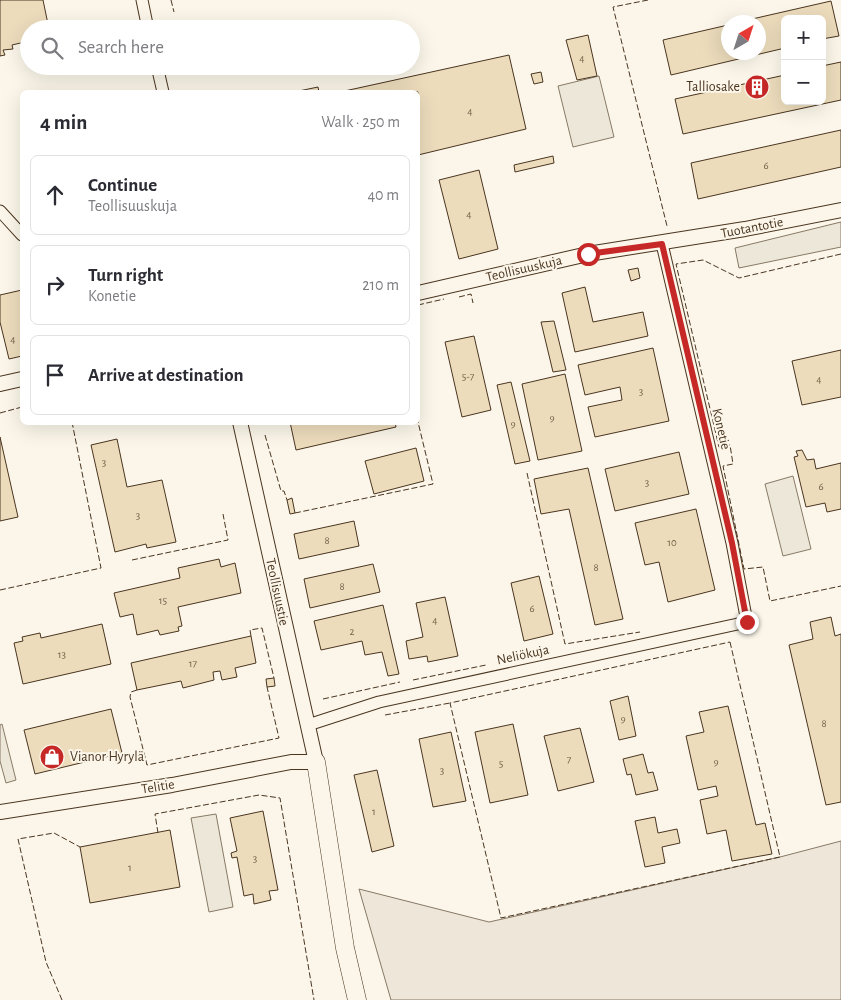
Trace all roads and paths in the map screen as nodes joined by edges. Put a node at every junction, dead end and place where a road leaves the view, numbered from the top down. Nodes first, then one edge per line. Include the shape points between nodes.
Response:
1 (142, 0) edge
2 (146, 20) edge
3 (159, 75) edge
4 (163, 90) edge
5 (841, 210) edge
6 (0, 211) edge
7 (20, 233) edge
8 (662, 244) junction
9 (420, 293) edge
10 (20, 379) edge
11 (0, 384) edge
12 (241, 425) edge
13 (747, 622) joint
14 (308, 724) junction
15 (316, 762) junction
16 (0, 812) edge
17 (341, 919) junction
18 (351, 1000) edge
19 (357, 1000) edge
20 (366, 1000) edge

1 - 2 street
3 - 4 street
5 - 8 street, Tuotantotie
6 - 7 street
8 - 9 street, Teollisuuskuja via 588,254
8 - 13 street, Konetie via 732,543
10 - 11 street
12 - 14 street, Teollisuustie
13 - 14 street, Neliökuja via 379,702
14 - 15 street, Teollisuustie
15 - 16 street, Telitie via 291,762 172,785
15 - 17 main road
17 - 18 main road via 341,949
17 - 19 main road
17 - 20 main road

